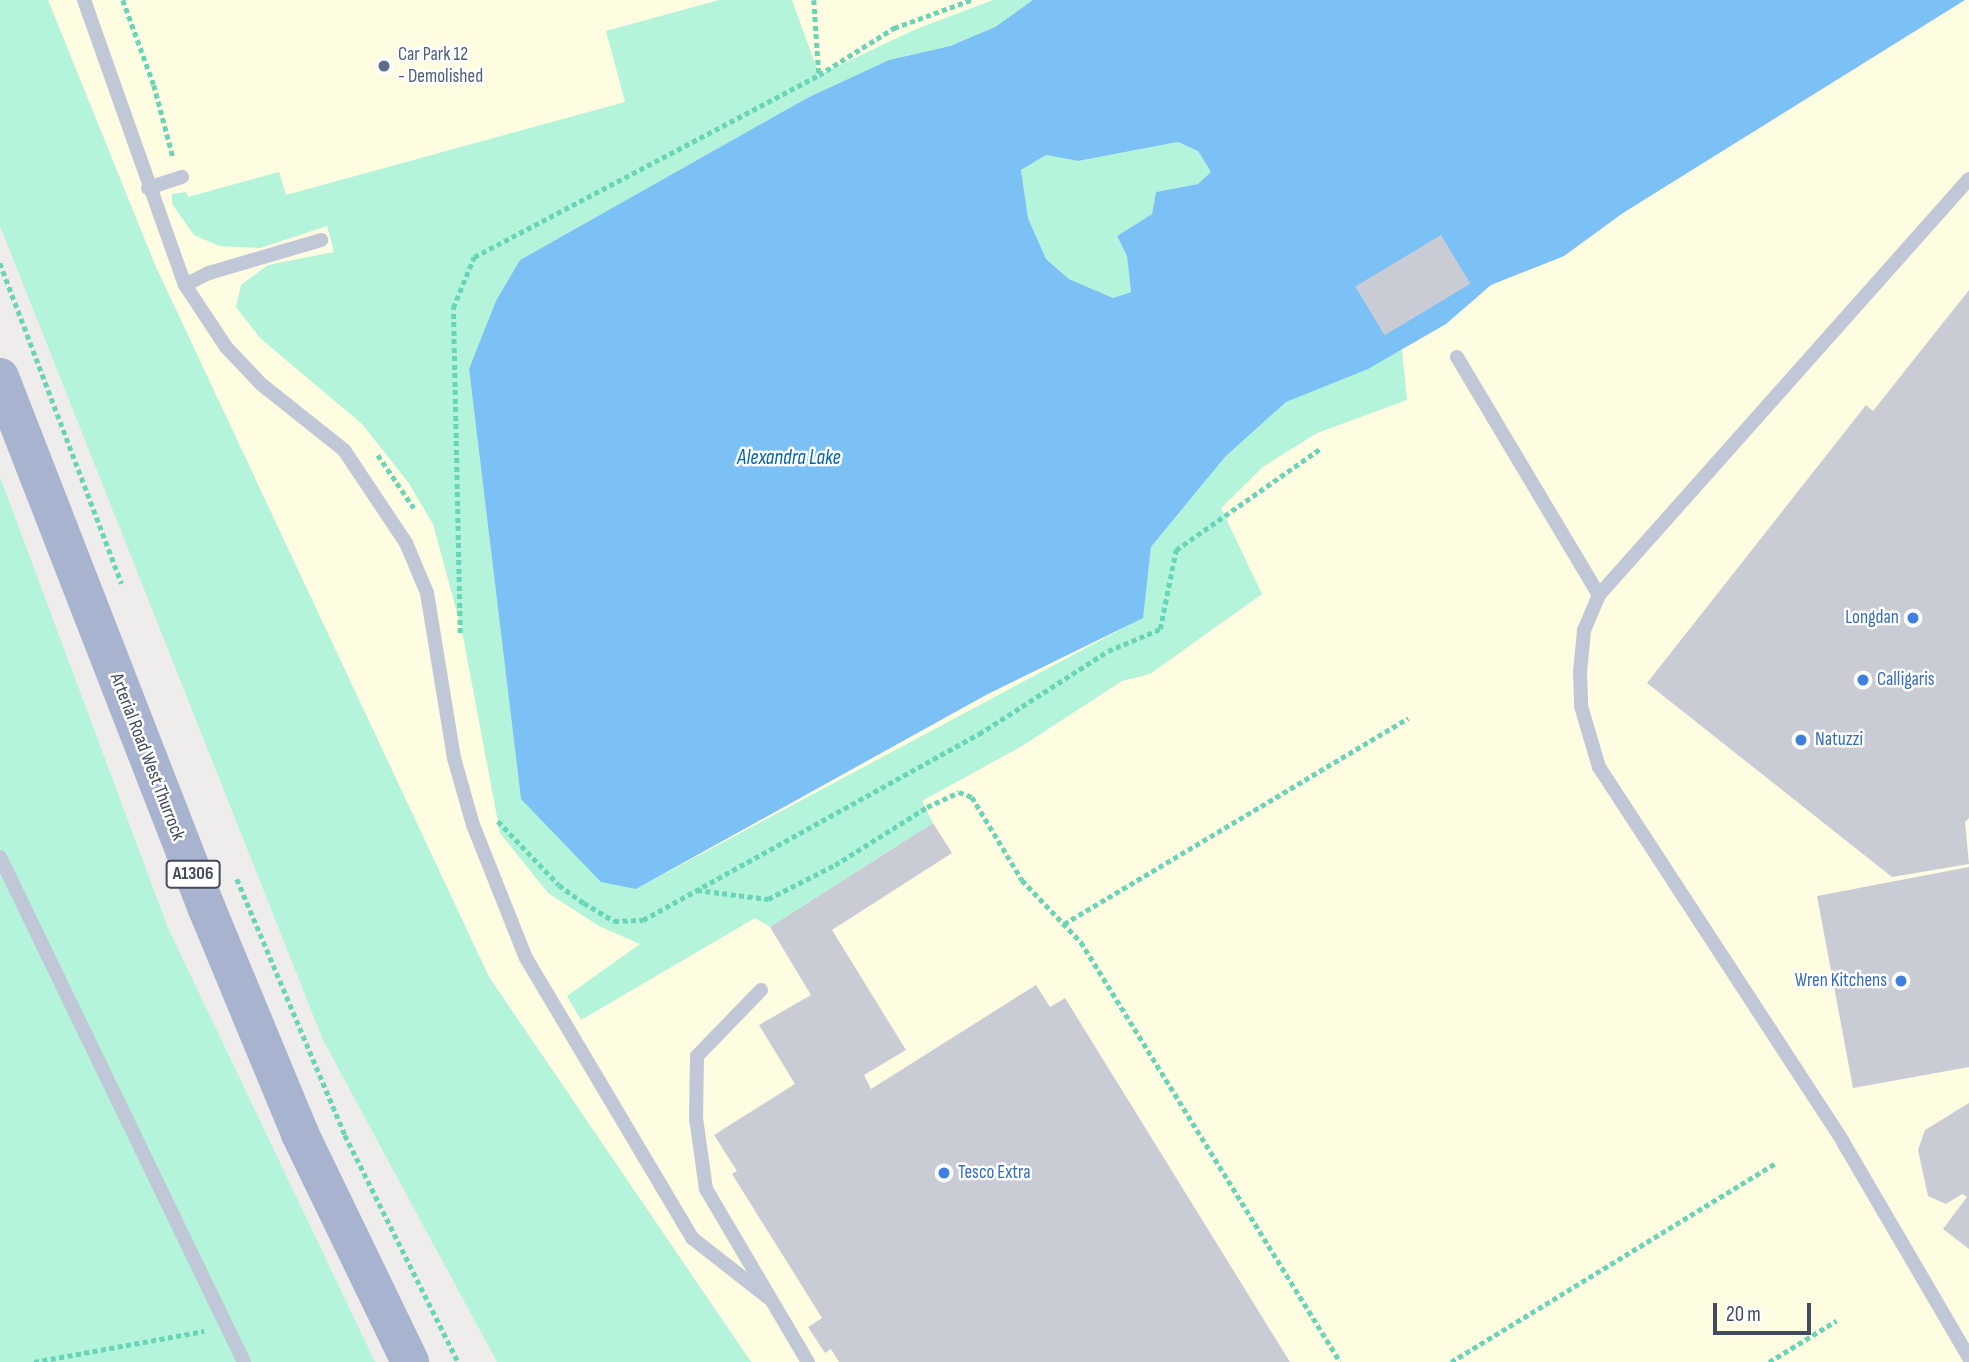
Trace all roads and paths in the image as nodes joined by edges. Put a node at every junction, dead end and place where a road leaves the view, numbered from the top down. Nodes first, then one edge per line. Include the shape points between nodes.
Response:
1 (84, 0) edge
2 (123, 0) edge
3 (814, 0) edge
4 (971, 0) edge
5 (819, 75) junction
6 (181, 178) joint
7 (1969, 179) edge
8 (148, 188) junction
9 (321, 240) dead end
10 (0, 263) edge
11 (186, 285) junction
12 (1457, 357) dead end
13 (0, 377) edge
14 (1321, 448) dead end
15 (375, 452) dead end
16 (419, 516) dead end
17 (123, 586) dead end
18 (450, 594) dead end
19 (1599, 595) junction
20 (1408, 718) dead end
21 (493, 816) dead end
22 (0, 857) edge
23 (232, 867) dead end
24 (696, 890) junction
25 (1064, 924) junction
26 (761, 990) dead end
27 (1777, 1162) dead end
28 (770, 1299) junction
29 (1836, 1321) dead end
30 (226, 1326) junction
31 (1969, 1358) edge
32 (34, 1362) edge
33 (244, 1362) edge
34 (410, 1362) edge
35 (458, 1362) edge
36 (808, 1362) edge
37 (1340, 1362) edge
38 (1451, 1362) edge
39 (1769, 1362) edge

1 - 8 lane
2 - 6 path
3 - 5 path
4 - 5 path via 894,28
5 - 18 path via 474,257 453,309 460,640
6 - 8 lane
7 - 19 lane
8 - 11 lane
9 - 11 lane via 209,273
10 - 17 path
11 - 28 lane via 226,347 261,384 344,450 406,543 427,593 454,758 473,825 526,958 692,1238
12 - 19 lane
13 - 34 main road, Arterial Road West Thurrock / A1306 via 295,1122
14 - 24 path via 1176,550 1160,629 1108,651 979,734
15 - 16 path
19 - 31 lane via 1584,631 1580,672 1581,706 1599,767 1843,1142
20 - 25 path
21 - 24 path via 559,885 614,921 643,920
22 - 30 lane
23 - 35 path via 345,1135
24 - 25 path via 768,899 959,792 972,797 1022,880
25 - 37 path via 1081,942
26 - 28 lane via 697,1056 696,1118 706,1189
27 - 38 path
28 - 36 lane
29 - 39 path
30 - 32 path
30 - 33 lane

